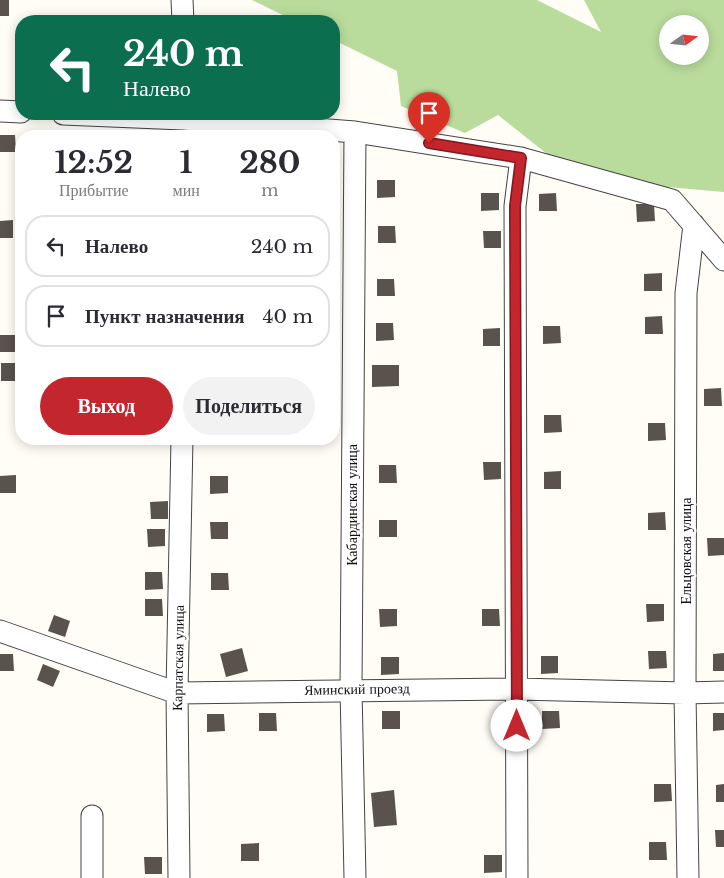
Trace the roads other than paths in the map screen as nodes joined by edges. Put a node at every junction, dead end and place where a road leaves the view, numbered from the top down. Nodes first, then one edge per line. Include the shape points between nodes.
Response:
1 (182, 0) edge
2 (183, 15) edge
3 (0, 111) edge
4 (15, 112) edge
5 (143, 120) edge
6 (183, 123) edge
7 (317, 130) edge
8 (340, 131) edge
9 (355, 132) junction
10 (521, 158) junction
11 (694, 225) junction
12 (724, 260) edge
13 (182, 445) edge
14 (0, 631) edge
15 (351, 689) junction
16 (517, 689) junction
17 (177, 692) junction
18 (724, 692) edge
19 (685, 693) junction
20 (92, 816) dead end
21 (92, 878) edge
22 (179, 878) edge
23 (355, 878) edge
24 (517, 878) edge
25 (688, 878) edge

1 - 2 street
3 - 4 street
5 - 6 street
6 - 7 street
8 - 9 street
9 - 10 street
9 - 15 street, Кабардинская улица
10 - 11 street via 672,200
10 - 16 street via 515,206
11 - 12 street
11 - 19 street, Ельцовская улица via 686,293
13 - 17 street, Карпатская улица
14 - 17 street, Яминский проезд
15 - 16 street, Яминский проезд
15 - 17 street, Яминский проезд
15 - 23 street, Кабардинская улица
16 - 19 street, Яминский проезд
16 - 24 street
17 - 22 street, Карпатская улица
18 - 19 street, Яминский проезд
19 - 25 street, Ельцовская улица
20 - 21 street

